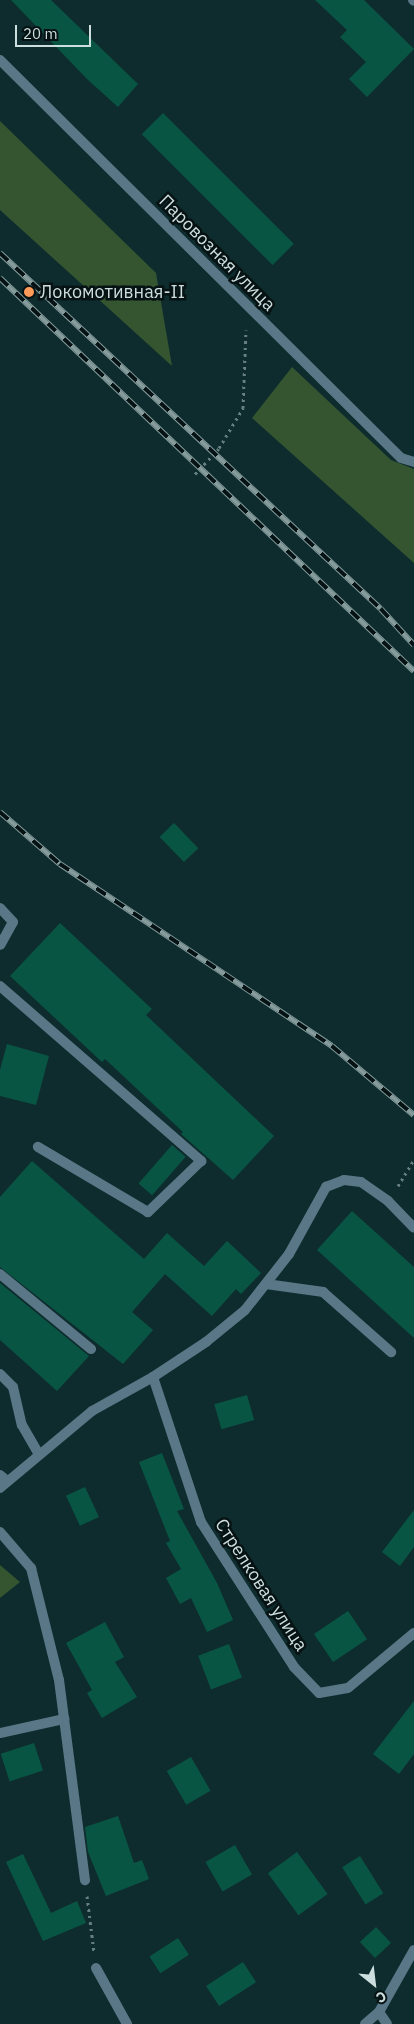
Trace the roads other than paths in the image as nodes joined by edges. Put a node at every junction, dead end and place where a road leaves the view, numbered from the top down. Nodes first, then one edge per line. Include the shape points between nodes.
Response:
1 (0, 60) edge
2 (414, 462) edge
3 (0, 908) edge
4 (0, 945) edge
5 (0, 986) edge
6 (38, 1147) dead end
7 (414, 1228) edge
8 (0, 1274) edge
9 (266, 1284) junction
10 (91, 1350) dead end
11 (390, 1352) dead end
12 (0, 1374) edge
13 (153, 1377) junction
14 (38, 1453) junction
15 (2, 1481) edge
16 (0, 1532) edge
17 (414, 1633) edge
18 (64, 1719) junction
19 (0, 1733) edge
20 (85, 1880) road end
21 (414, 1950) edge
22 (96, 1968) road end
23 (380, 2012) junction
24 (127, 2024) edge
25 (365, 2024) edge
26 (387, 2024) edge

1 - 2 street, Паровозная улица via 400,458
3 - 4 street via 14,922
5 - 6 street via 201,1161 148,1212
7 - 9 street via 388,1201 361,1182 344,1180 326,1187 289,1254
8 - 10 street
9 - 11 street via 323,1292
9 - 13 street via 238,1315
12 - 14 street via 13,1387 22,1424
13 - 14 street via 92,1411
13 - 17 street, Стрелковая улица via 201,1522 294,1667 318,1693 348,1688
14 - 15 street
16 - 18 street via 31,1568
18 - 19 street
18 - 20 street
21 - 23 street
22 - 24 street
23 - 25 street
23 - 26 street

